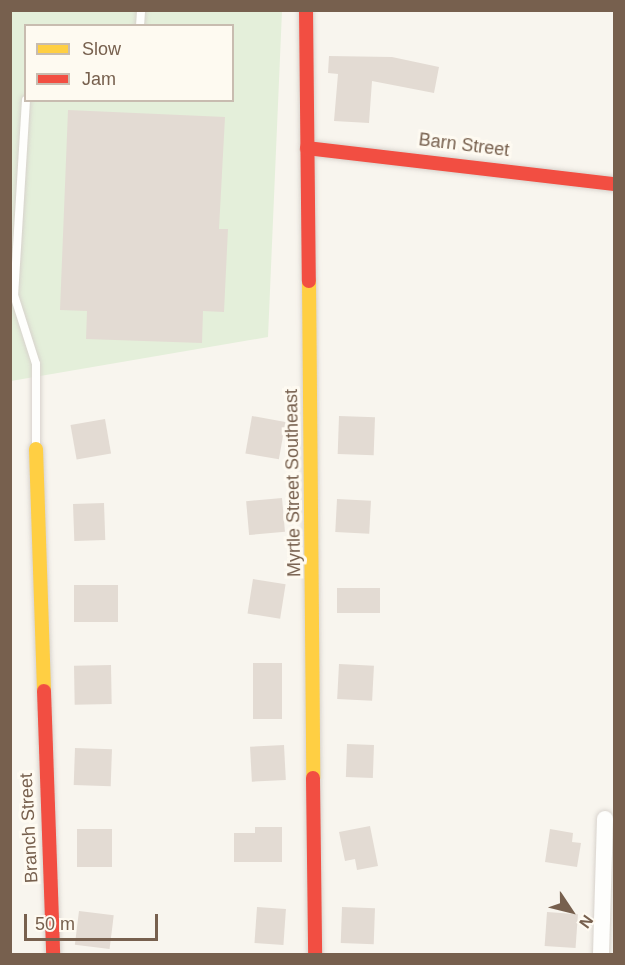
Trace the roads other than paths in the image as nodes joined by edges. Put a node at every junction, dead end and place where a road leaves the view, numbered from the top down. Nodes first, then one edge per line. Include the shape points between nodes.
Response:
1 (306, 10) edge
2 (26, 102) edge
3 (307, 148) junction
4 (615, 184) edge
5 (36, 449) joint
6 (605, 819) dead end
7 (52, 954) edge
8 (315, 954) edge
9 (601, 954) edge

1 - 3 street, Myrtle Street Southeast
2 - 5 lane via 14,294 36,364
3 - 4 street, Barn Street
3 - 8 street, Myrtle Street Southeast
5 - 7 street, Branch Street
6 - 9 street

